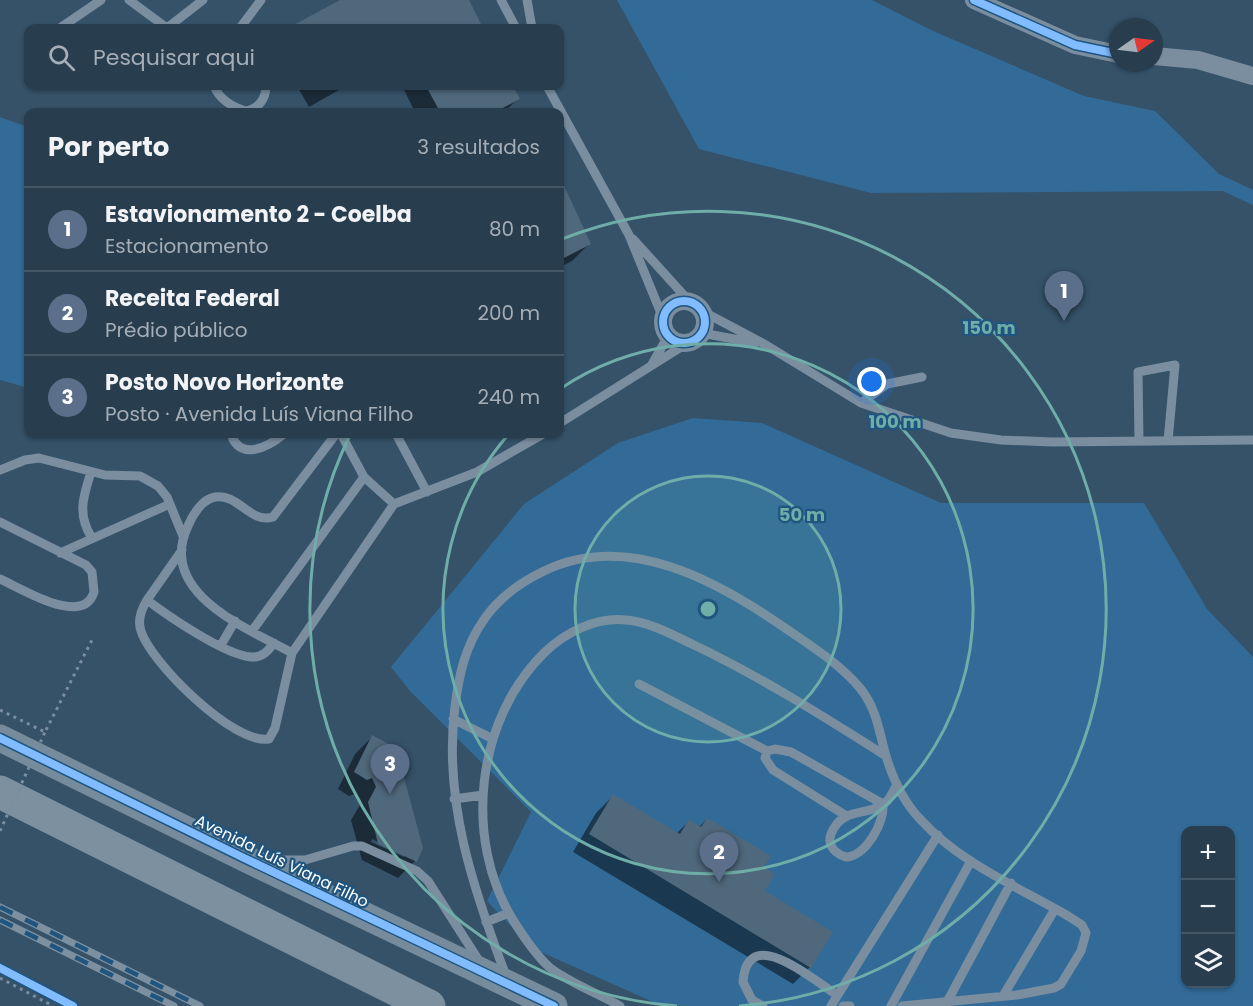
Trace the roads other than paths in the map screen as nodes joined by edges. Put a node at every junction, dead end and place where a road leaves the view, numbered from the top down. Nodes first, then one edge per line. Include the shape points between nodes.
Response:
1 (101, 0) edge
2 (129, 0) edge
3 (203, 0) edge
4 (261, 0) edge
5 (501, 0) edge
6 (527, 0) edge
7 (974, 0) edge
8 (66, 24) edge
9 (162, 24) edge
10 (172, 24) edge
11 (243, 24) edge
12 (514, 24) edge
13 (531, 24) edge
14 (1109, 52) edge
15 (1163, 57) edge
16 (1253, 76) edge
17 (216, 90) edge
18 (266, 90) edge
19 (549, 90) edge
20 (239, 108) edge
21 (251, 108) edge
22 (559, 108) edge
23 (564, 117) edge
24 (629, 235) junction
25 (696, 307) junction
26 (663, 318) junction
27 (702, 333) junction
28 (668, 336) junction
29 (686, 344) junction
30 (766, 345) junction
31 (650, 368) junction
32 (922, 377) dead end
33 (861, 403) junction
34 (564, 421) edge
35 (233, 438) edge
36 (278, 438) edge
37 (333, 438) edge
38 (343, 438) edge
39 (398, 438) edge
40 (536, 438) edge
41 (1253, 440) edge
42 (1139, 441) junction
43 (1168, 441) junction
44 (0, 470) edge
45 (91, 472) junction
46 (364, 477) junction
47 (427, 492) junction
48 (170, 504) junction
49 (394, 504) junction
50 (0, 522) edge
51 (183, 536) junction
52 (92, 538) junction
53 (182, 550) junction
54 (60, 553) junction
55 (0, 579) edge
56 (147, 600) junction
57 (234, 621) junction
58 (252, 631) junction
59 (274, 643) junction
60 (221, 645) junction
61 (292, 653) junction
62 (639, 684) dead end
63 (453, 719) junction
64 (0, 738) edge
65 (491, 738) junction
66 (767, 751) junction
67 (886, 756) junction
68 (897, 784) junction
69 (0, 792) edge
70 (483, 795) junction
71 (454, 799) junction
72 (883, 804) junction
73 (845, 814) junction
74 (938, 835) junction
75 (244, 858) junction
76 (971, 861) junction
77 (1011, 883) junction
78 (1056, 909) junction
79 (509, 913) junction
80 (486, 922) junction
81 (498, 979) junction
82 (837, 995) junction
83 (1003, 996) junction
84 (947, 1002) junction
85 (429, 1006) edge
86 (554, 1006) edge
87 (620, 1006) edge
88 (763, 1006) edge
89 (831, 1006) edge
90 (843, 1006) edge
91 (850, 1006) edge
92 (891, 1006) edge
93 (902, 1006) edge

1 - 8 lane
2 - 9 lane
3 - 10 lane
4 - 11 lane
5 - 12 lane
6 - 13 lane
7 - 14 street via 1075,45
15 - 16 street via 1198,60
17 - 20 lane
18 - 21 lane via 262,101
19 - 22 lane
23 - 24 lane
24 - 25 lane
24 - 26 lane
25 - 26 street via 683,301 670,306
25 - 27 street via 705,326
25 - 30 lane
26 - 28 street
27 - 29 street
27 - 30 lane
28 - 29 street
28 - 31 lane
29 - 31 lane
30 - 33 lane
31 - 34 lane
32 - 33 lane via 887,384
33 - 42 lane via 974,438
35 - 36 lane via 250,450 262,449
37 - 51 lane via 273,517 256,517 215,497 206,500
38 - 46 lane
39 - 47 lane
40 - 47 lane via 477,472
41 - 43 lane
42 - 43 lane
42 - 43 lane via 1138,372 1175,365
44 - 45 lane via 39,458
45 - 48 lane via 149,479
45 - 52 lane via 81,512
46 - 49 lane
46 - 58 lane
47 - 49 lane
48 - 51 lane
48 - 52 lane
49 - 61 lane
50 - 54 lane
51 - 53 lane
52 - 54 lane
53 - 56 lane
53 - 57 lane via 183,566 199,596
54 - 55 lane via 92,572 92,598 78,608 69,609
56 - 60 lane via 170,618
56 - 61 lane via 139,621 150,650 200,703 223,721 261,740 273,735
57 - 58 lane
57 - 60 lane
58 - 59 lane
59 - 60 lane via 262,656 250,657
59 - 61 lane
62 - 66 lane
63 - 65 lane
63 - 67 lane via 463,661 474,634 508,592 538,574 576,560 606,555 633,557 666,565 734,596 823,654 860,689 875,713
63 - 71 lane
64 - 75 main road, Avenida Luís Viana Filho
65 - 67 lane via 532,665 554,643 591,624 627,620 722,658
65 - 70 lane
66 - 72 lane via 791,752
66 - 73 lane via 765,758 773,770
67 - 68 lane
68 - 72 lane
68 - 74 lane via 922,822
69 - 85 highway
70 - 71 lane
70 - 79 lane via 489,860 497,890
71 - 80 lane via 467,864
72 - 73 lane
72 - 73 lane via 879,826 852,857 836,852 830,842 830,835
74 - 76 lane
74 - 82 lane
75 - 81 main road, Avenida Luís Viana Filho
75 - 81 lane via 305,860 353,846 381,852 428,881
76 - 77 lane
76 - 92 lane
77 - 78 lane
77 - 84 lane
78 - 83 lane
78 - 83 lane via 1082,925 1086,933 1082,951 1068,974 1054,988
79 - 80 lane
79 - 87 lane via 549,967
80 - 81 lane
81 - 86 main road, Avenida Luís Viana Filho
82 - 88 lane via 785,962 761,954 753,956 743,982 752,1000
82 - 89 lane
83 - 84 lane
84 - 93 lane
90 - 91 lane

